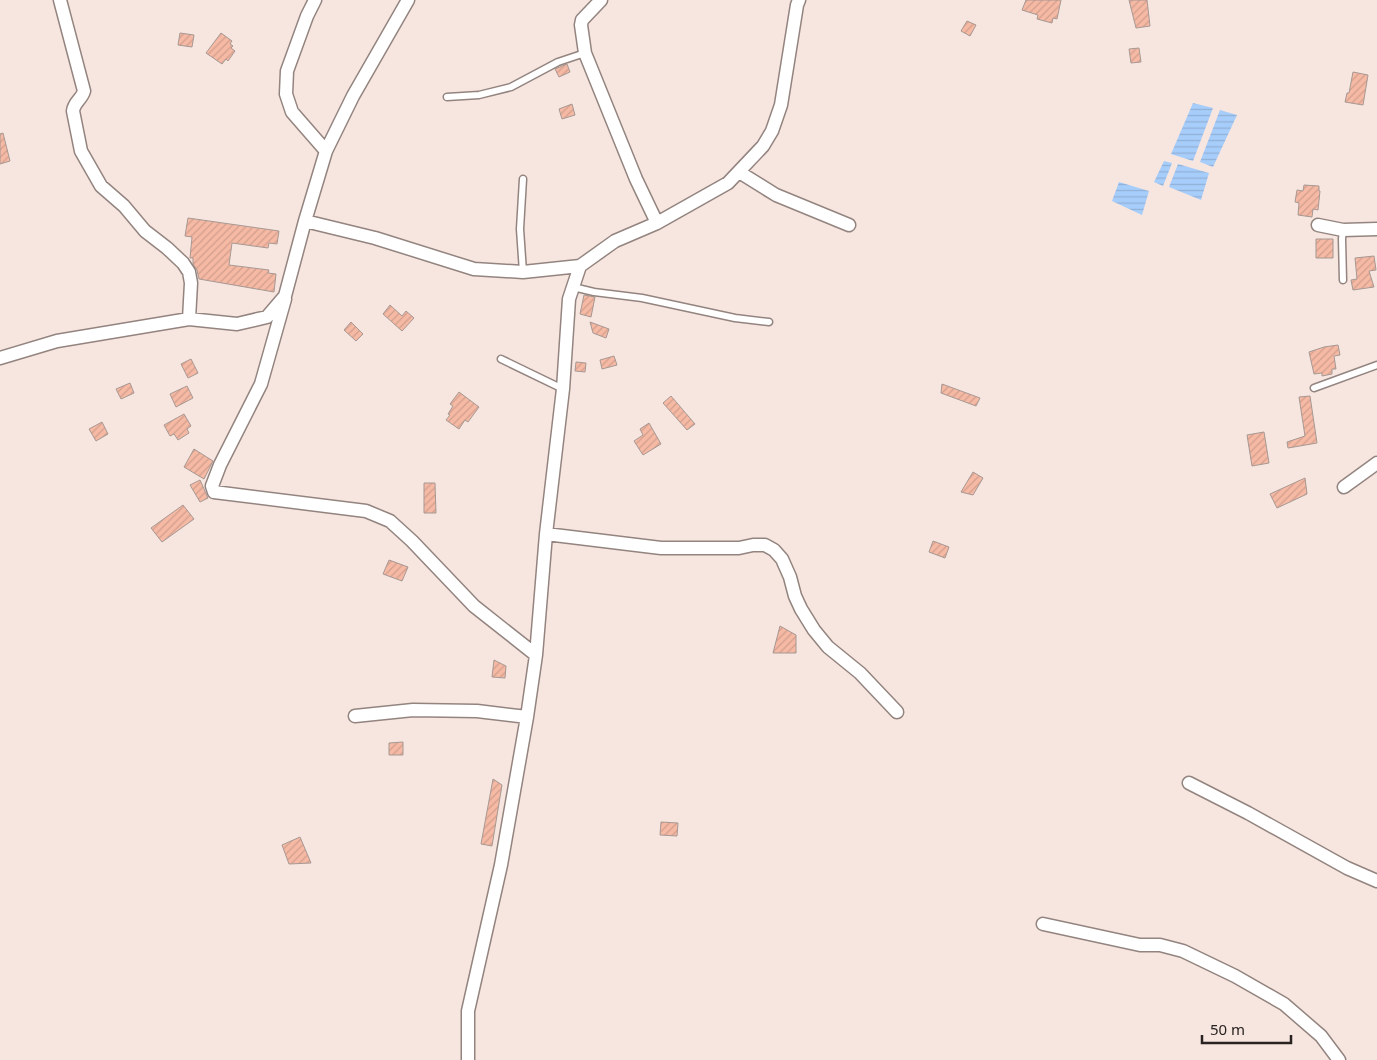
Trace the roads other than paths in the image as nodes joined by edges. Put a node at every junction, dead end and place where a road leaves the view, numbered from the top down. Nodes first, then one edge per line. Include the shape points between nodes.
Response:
1 (60, 0) edge
2 (408, 0) edge
3 (601, 0) edge
4 (799, 0) edge
5 (314, 1) edge
6 (585, 53) junction
7 (447, 98) dead end
8 (326, 151) junction
9 (739, 172) junction
10 (523, 179) dead end
11 (305, 221) junction
12 (657, 223) junction
13 (849, 225) dead end
14 (1318, 225) dead end
15 (1377, 229) edge
16 (1343, 230) junction
17 (580, 266) junction
18 (523, 272) junction
19 (1343, 280) dead end
20 (573, 287) junction
21 (285, 296) junction
22 (189, 319) junction
23 (769, 322) dead end
24 (0, 358) edge
25 (501, 359) dead end
26 (1377, 365) edge
27 (1314, 388) dead end
28 (563, 389) junction
29 (1377, 463) edge
30 (1344, 487) dead end
31 (546, 534) junction
32 (536, 654) junction
33 (897, 712) dead end
34 (355, 716) dead end
35 (527, 717) junction
36 (1189, 784) dead end
37 (1377, 881) edge
38 (1043, 924) dead end
39 (468, 1060) edge
40 (1339, 1060) edge

1 - 22 street via 84,91 74,106 81,152 101,186 189,272
2 - 8 street via 353,96
3 - 6 street via 582,20
4 - 9 street via 781,105 772,131
5 - 8 street via 287,70 286,94 292,112
6 - 7 lane via 558,62 511,87
6 - 12 street
8 - 11 street
9 - 12 street via 721,188
9 - 13 street via 776,195
10 - 18 lane via 520,228
11 - 18 street via 375,238 474,269
11 - 21 street
12 - 17 street via 615,241
14 - 16 street
15 - 16 street
16 - 19 lane
17 - 18 street
17 - 20 street
20 - 23 lane
20 - 28 street via 568,299
21 - 22 street via 267,317 237,324
21 - 32 street via 261,384 220,465 212,486 214,492 366,511 390,520 474,606
22 - 24 street via 57,341
25 - 28 lane
26 - 27 lane
28 - 31 street
29 - 30 street
31 - 32 street
31 - 33 street via 661,548 765,545 782,558 795,596 814,630
32 - 35 street
34 - 35 street via 413,710 477,711
35 - 39 street via 501,865 468,1011
36 - 37 street
38 - 40 street via 1183,951 1284,1004 1321,1036

